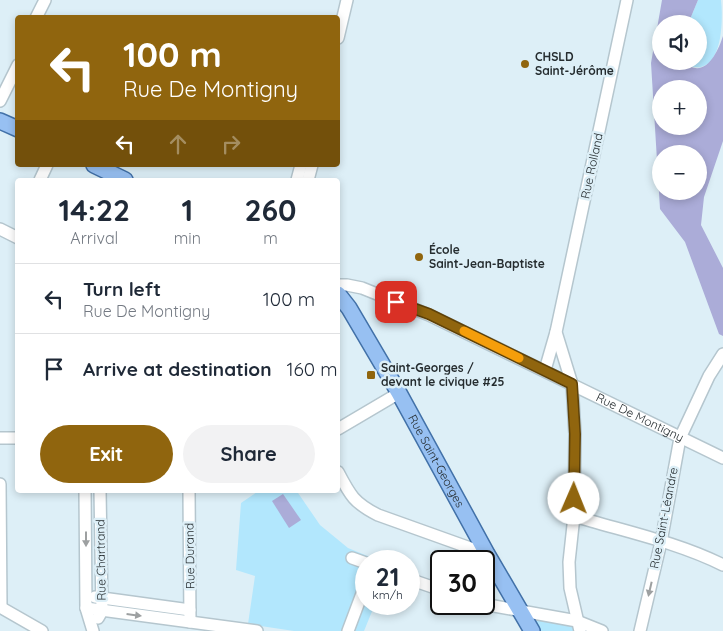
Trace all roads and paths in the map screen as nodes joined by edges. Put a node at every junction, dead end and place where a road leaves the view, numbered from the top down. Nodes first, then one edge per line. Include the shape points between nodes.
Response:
1 (45, 0) edge
2 (347, 0) edge
3 (627, 0) edge
4 (38, 15) edge
5 (340, 30) edge
6 (15, 71) edge
7 (0, 101) edge
8 (0, 121) edge
9 (15, 128) edge
10 (98, 167) edge
11 (121, 178) edge
12 (0, 230) edge
13 (15, 234) edge
14 (340, 285) edge
15 (340, 297) edge
16 (556, 332) junction
17 (723, 354) edge
18 (544, 370) junction
19 (572, 384) junction
20 (399, 394) junction
21 (340, 428) edge
22 (0, 438) edge
23 (15, 438) edge
24 (680, 438) junction
25 (723, 458) edge
26 (340, 476) edge
27 (0, 484) edge
28 (85, 493) edge
29 (100, 493) edge
30 (189, 493) edge
31 (574, 516) junction
32 (661, 542) junction
33 (476, 550) edge
34 (485, 550) edge
35 (352, 558) dead end
36 (355, 559) edge
37 (723, 565) edge
38 (495, 568) edge
39 (86, 596) junction
40 (102, 598) junction
41 (495, 606) edge
42 (0, 607) edge
43 (86, 608) junction
44 (190, 610) junction
45 (102, 611) junction
46 (520, 611) junction
47 (355, 612) edge
48 (190, 622) junction
49 (578, 626) edge
50 (93, 630) edge
51 (42, 631) edge
52 (257, 631) edge
53 (348, 631) edge
54 (532, 631) edge
55 (602, 631) edge
56 (640, 631) edge

1 - 4 street
2 - 5 street
3 - 16 street, Rue Rolland
6 - 7 street
8 - 9 main road
10 - 11 main road
12 - 13 street
14 - 18 street, Rue De Montigny via 362,288 429,314
15 - 20 main road, Rue Saint-Georges
16 - 18 street, Rue Rolland
16 - 19 street, Rue Rolland
17 - 24 street, Rue Saint-Léandre
18 - 19 street, Rue De Montigny
19 - 24 street, Rue De Montigny
19 - 31 street, Rue Rolland
20 - 21 street
20 - 34 main road, Rue Saint-Georges
22 - 23 street
24 - 25 street, Rue De Montigny
24 - 32 street, Rue Saint-Léandre
26 - 33 street via 352,498 363,508
27 - 42 street
28 -> 39 street, Rue Chartrand
29 - 40 street, Rue Chartrand
30 - 44 street, Rue Durand
31 - 32 street
31 - 49 street, Rue Rolland via 568,562
32 - 37 street
32 -> 56 street, Rue Saint-Léandre
35 - 36 street
38 - 46 main road, Rue Saint-Georges
39 - 40 street
39 - 43 street, Rue Chartrand
40 - 44 street
40 - 45 street, Rue Chartrand
41 - 46 street
42 - 51 street
43 - 45 street
43 - 50 street, Rue Chartrand
44 - 48 street, Rue Durand
45 -> 48 street
45 - 50 street, Rue Chartrand
46 - 49 street
46 - 54 main road, Rue Saint-Georges
47 - 53 street
48 - 52 street
49 - 55 street

